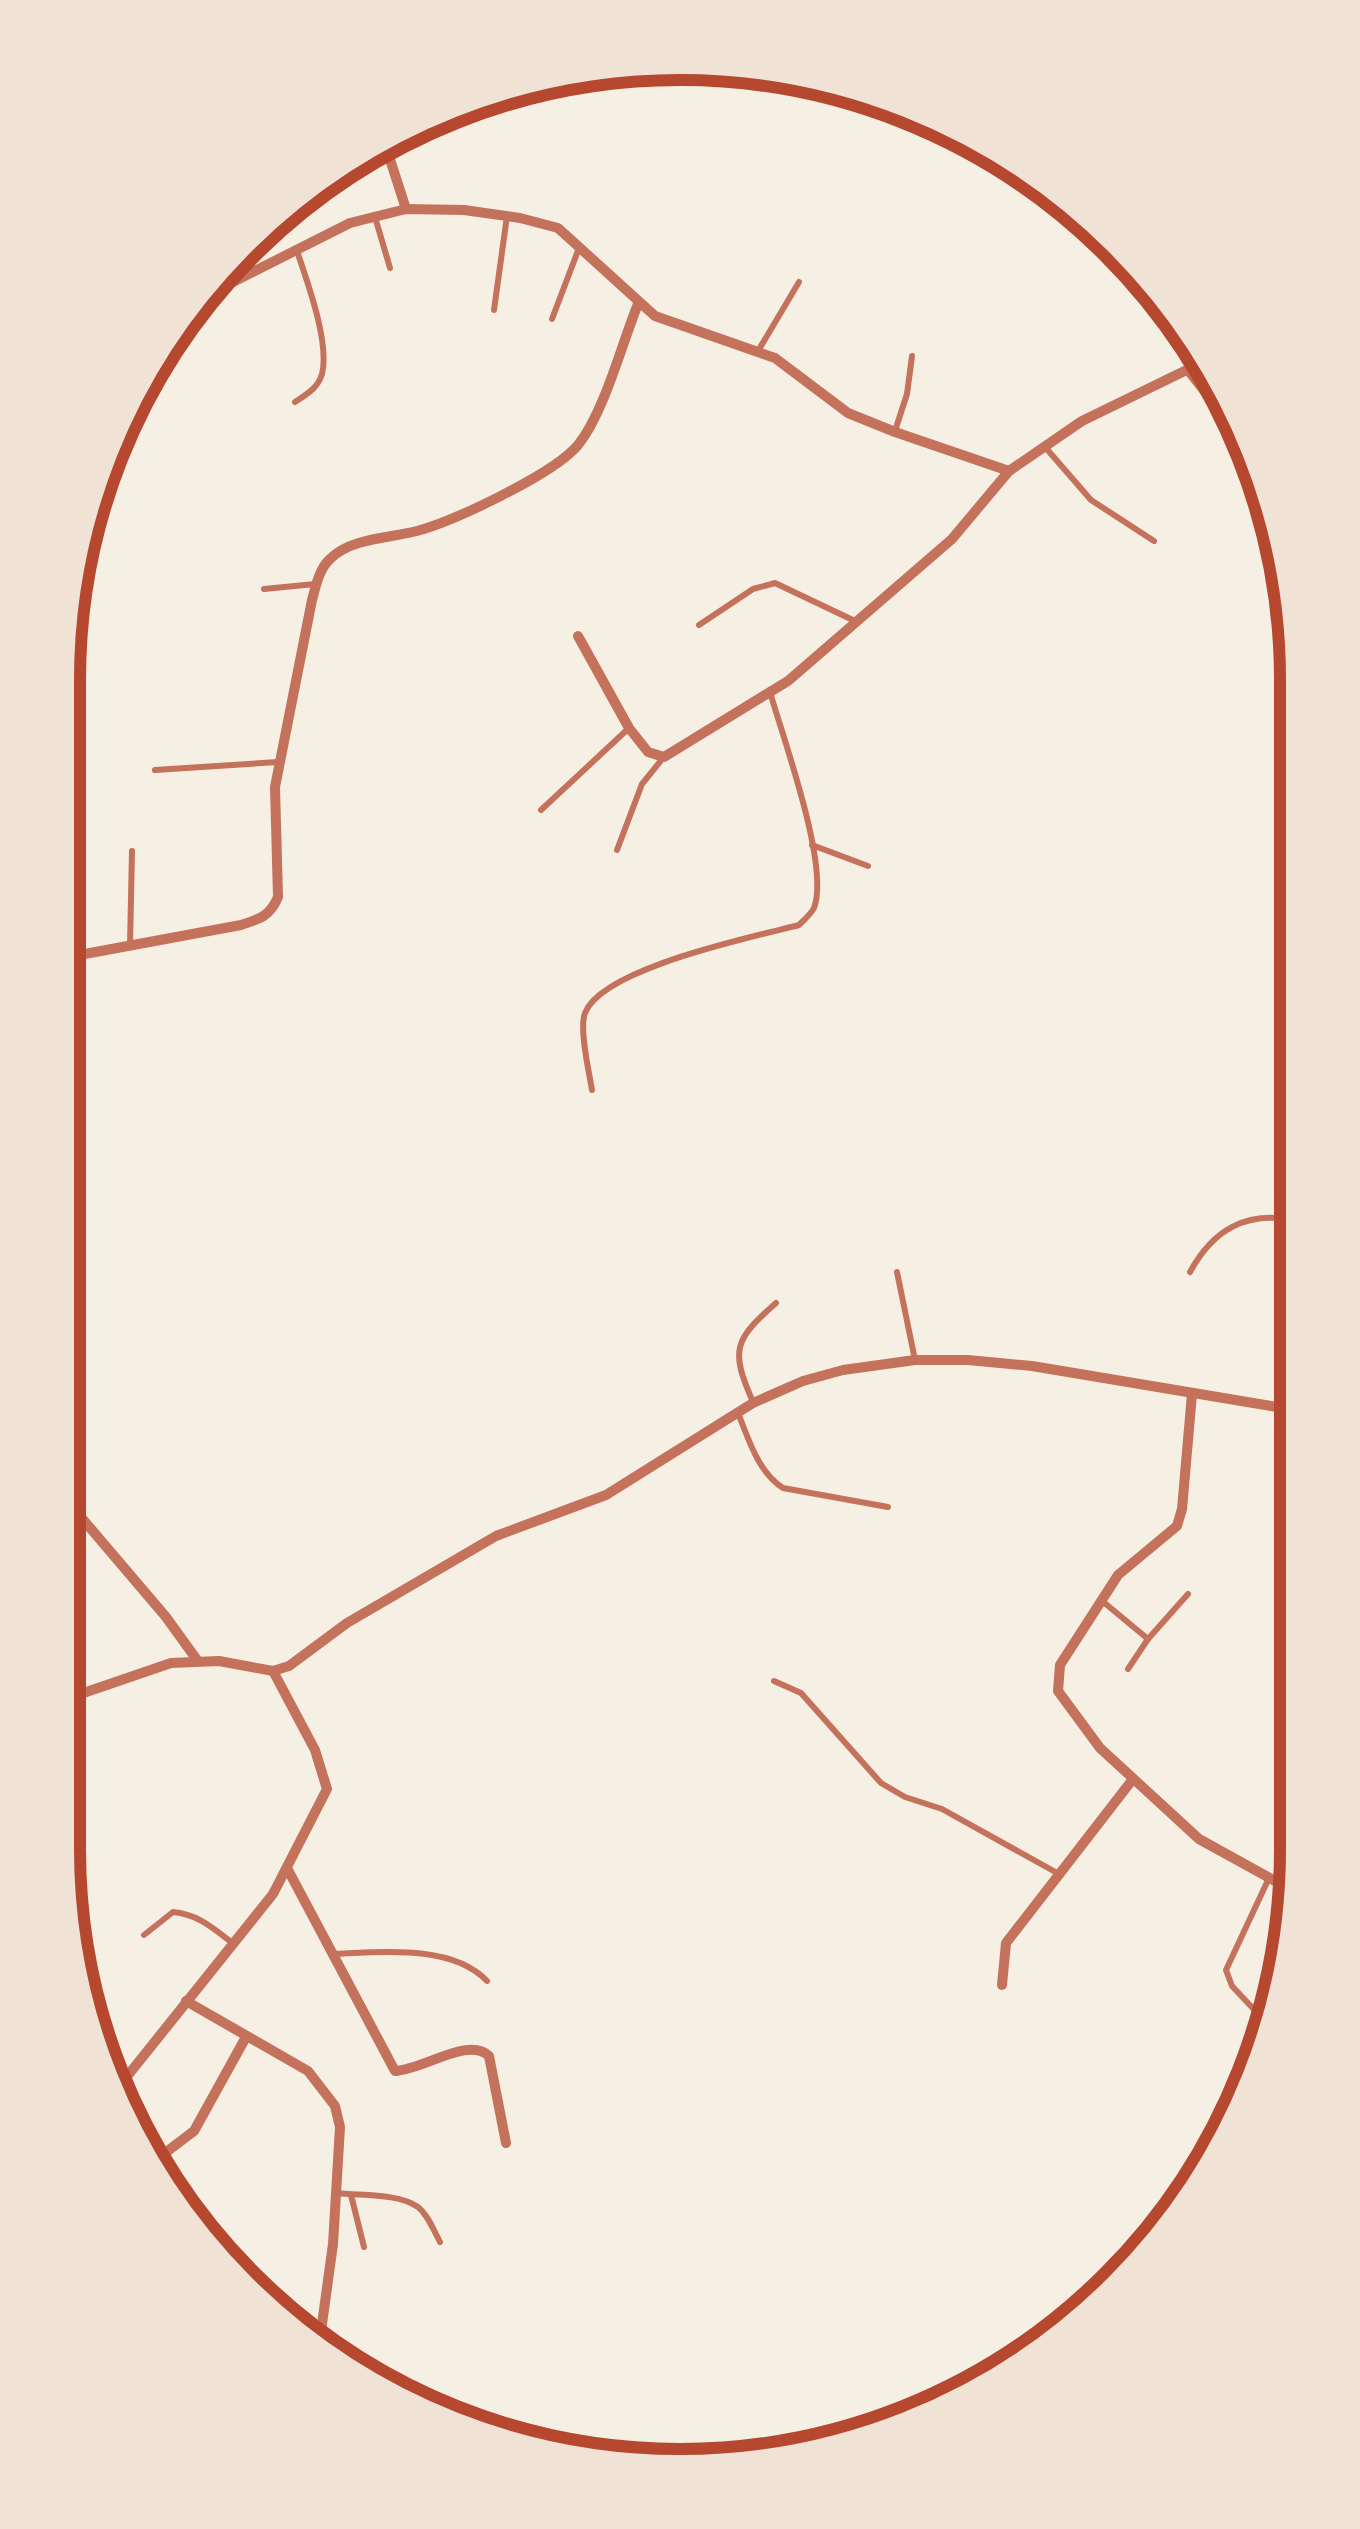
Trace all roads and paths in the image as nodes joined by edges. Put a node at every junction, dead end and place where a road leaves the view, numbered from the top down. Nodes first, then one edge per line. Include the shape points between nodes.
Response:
1 (390, 155) edge
2 (406, 209) junction
3 (507, 216) junction
4 (375, 217) junction
5 (580, 247) junction
6 (298, 251) junction
7 (390, 268) dead end
8 (798, 282) dead end
9 (228, 285) edge
10 (638, 304) junction
11 (494, 310) dead end
12 (552, 319) dead end
13 (757, 352) junction
14 (912, 356) dead end
15 (1192, 368) edge
16 (1186, 371) junction
17 (296, 402) dead end
18 (1212, 404) edge
19 (894, 432) junction
20 (1045, 446) junction
21 (1010, 471) junction
22 (1154, 541) dead end
23 (316, 584) junction
24 (264, 590) dead end
25 (856, 621) junction
26 (699, 625) dead end
27 (578, 636) dead end
28 (770, 692) junction
29 (629, 728) junction
30 (664, 756) junction
31 (278, 762) junction
32 (155, 770) dead end
33 (540, 810) dead end
34 (812, 844) junction
35 (617, 850) dead end
36 (132, 851) dead end
37 (868, 866) dead end
38 (130, 945) junction
39 (80, 955) edge
40 (592, 1090) dead end
41 (1280, 1217) edge
42 (897, 1272) dead end
43 (1190, 1272) dead end
44 (776, 1303) dead end
45 (914, 1360) junction
46 (1192, 1394) junction
47 (753, 1404) junction
48 (1280, 1408) edge
49 (738, 1413) junction
50 (888, 1506) dead end
51 (80, 1516) edge
52 (1188, 1594) dead end
53 (1101, 1600) junction
54 (1148, 1639) junction
55 (197, 1660) junction
56 (1128, 1669) dead end
57 (273, 1671) junction
58 (774, 1681) dead end
59 (80, 1694) edge
60 (1134, 1779) junction
61 (287, 1868) junction
62 (1060, 1875) junction
63 (1269, 1877) junction
64 (1279, 1883) edge
65 (144, 1935) dead end
66 (234, 1945) junction
67 (333, 1954) junction
68 (487, 1981) dead end
69 (1002, 1986) dead end
70 (186, 2000) junction
71 (1257, 2013) edge
72 (246, 2037) junction
73 (126, 2079) edge
74 (506, 2142) dead end
75 (165, 2157) edge
76 (336, 2193) junction
77 (352, 2195) junction
78 (440, 2242) dead end
79 (364, 2246) dead end
80 (321, 2329) edge

1 - 2 street
2 - 3 street
2 - 4 street
3 - 5 street via 558,228
3 - 11 lane
4 - 6 street
4 - 7 lane
5 - 10 street
5 - 12 lane
6 - 9 street
6 - 17 lane via 317,308 323,367 312,391
8 - 13 lane
10 - 13 street
10 - 23 street via 579,444 504,493 419,531 345,549 330,558
13 - 19 street via 848,412
14 - 19 lane
15 - 16 street
16 - 18 lane
16 - 20 street
19 - 21 street
20 - 21 street
20 - 22 lane via 1091,500
21 - 25 street via 952,540
23 - 24 lane
23 - 31 street
25 - 26 lane via 775,584 753,589
25 - 28 street
27 - 29 street
28 - 30 street
28 - 34 lane
29 - 30 street via 648,752
29 - 33 lane
30 - 35 lane via 642,784
31 - 32 lane
31 - 38 street via 273,909 241,925
34 - 37 lane
34 - 40 lane via 816,896 799,926 674,959 591,1002 583,1017
36 - 38 lane
38 - 39 street
41 - 43 lane via 1234,1224 1204,1246
42 - 45 lane
44 - 47 lane via 738,1345
45 - 46 street via 1032,1366
45 - 47 street via 843,1370
46 - 48 street
46 - 53 street via 1177,1526 1118,1575
47 - 49 street
49 - 50 lane via 756,1456 783,1488
49 - 57 street via 606,1494 496,1536
51 - 55 street
52 - 54 lane
53 - 54 lane
53 - 60 street via 1060,1665 1058,1691 1100,1748
54 - 56 lane
55 - 57 street
55 - 59 street
57 - 61 street via 315,1750 327,1789
58 - 62 lane via 800,1693 881,1783
60 - 62 street
60 - 63 street via 1199,1839
61 - 66 street
61 - 67 street
62 - 69 street via 1006,1943
63 - 64 street
63 - 71 lane via 1226,1970
65 - 66 lane via 173,1912 187,1913
66 - 70 street
67 - 68 lane via 452,1959
67 - 74 street via 396,2071 470,2048 489,2056
70 - 72 street
70 - 73 street
72 - 75 street via 194,2131
72 - 76 street via 308,2072 335,2106
76 - 77 lane
76 - 80 street
77 - 78 lane via 416,2206
77 - 79 lane

